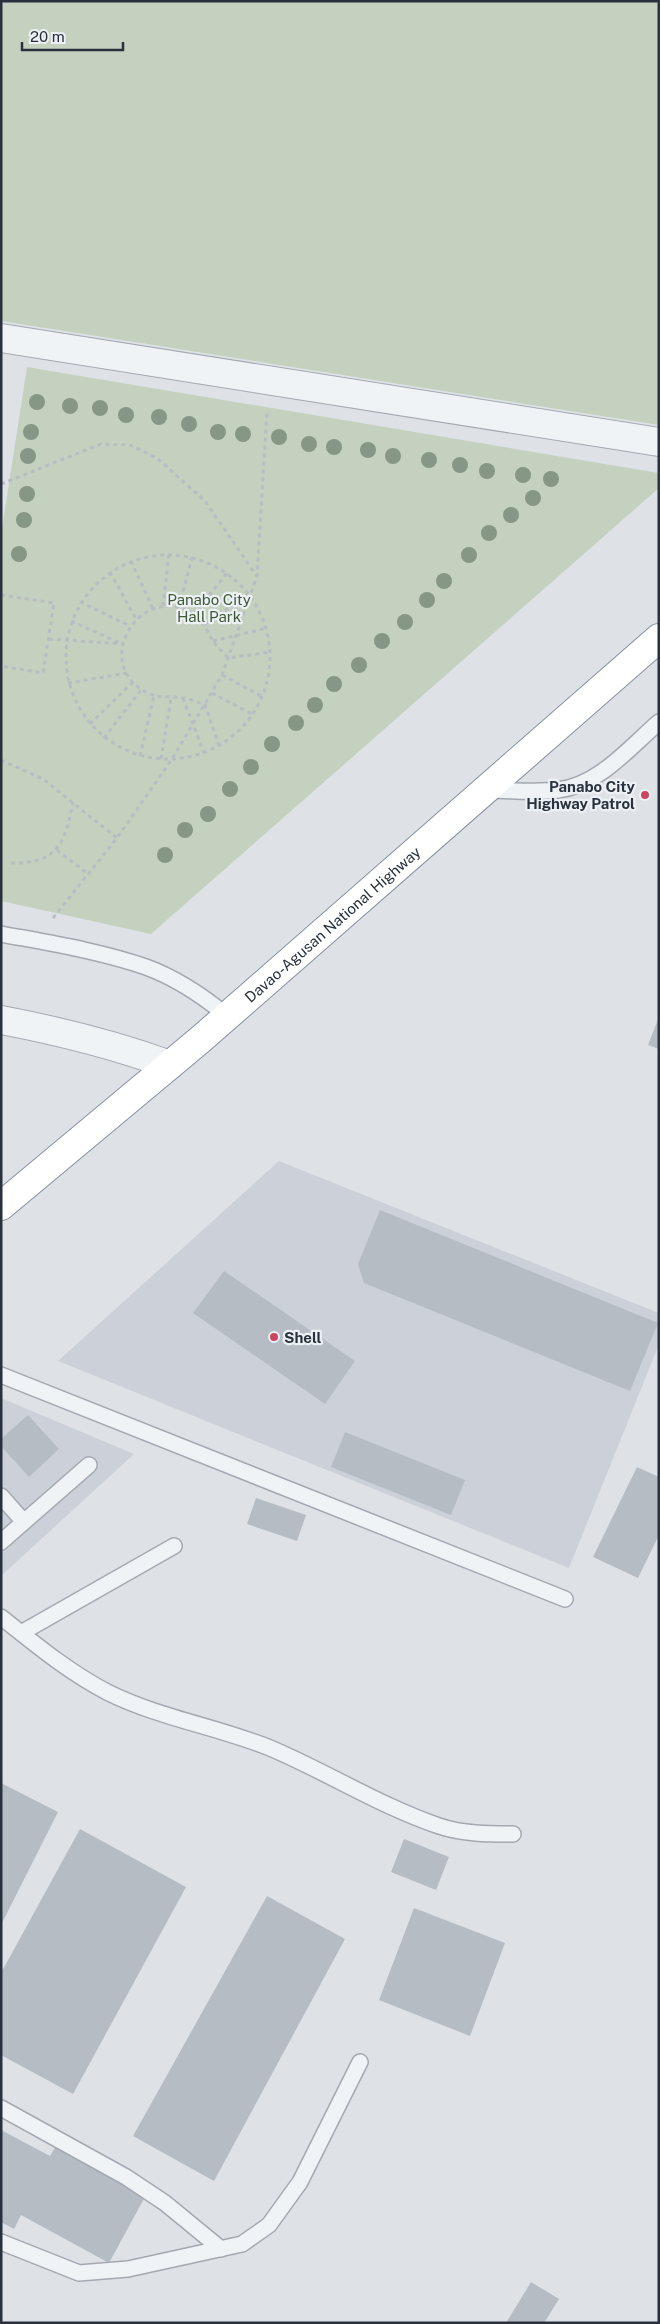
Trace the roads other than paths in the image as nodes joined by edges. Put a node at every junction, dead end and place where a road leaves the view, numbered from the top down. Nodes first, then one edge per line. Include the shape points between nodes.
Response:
1 (1, 338) edge
2 (659, 442) edge
3 (659, 638) edge
4 (659, 722) edge
5 (486, 790) junction
6 (1, 934) edge
7 (227, 1016) junction
8 (1, 1020) edge
9 (170, 1065) junction
10 (1, 1206) edge
11 (1, 1375) edge
12 (89, 1465) dead end
13 (1, 1496) edge
14 (24, 1522) junction
15 (1, 1542) edge
16 (174, 1546) dead end
17 (565, 1598) dead end
18 (1, 1617) edge
19 (21, 1633) junction
20 (514, 1834) dead end
21 (360, 2062) dead end
22 (1, 2108) edge
23 (1, 2242) edge
24 (221, 2249) junction

1 - 2 street
3 - 5 highway, Davao-Agusan National Highway
4 - 5 lane via 600,774 576,786 557,790
5 - 7 highway, Davao-Agusan National Highway
6 - 7 lane via 147,967 205,998
7 - 9 highway, Davao-Agusan National Highway
8 - 9 street via 114,1046
9 - 10 highway, Davao-Agusan National Highway
11 - 17 lane
12 - 14 lane
13 - 14 lane
14 - 15 lane
16 - 19 lane
18 - 19 lane
19 - 20 lane via 71,1671 110,1694 271,1749 439,1826 474,1834
21 - 24 lane via 300,2182 269,2225 242,2244
22 - 24 lane via 126,2177 165,2203
23 - 24 lane via 79,2273 128,2269

